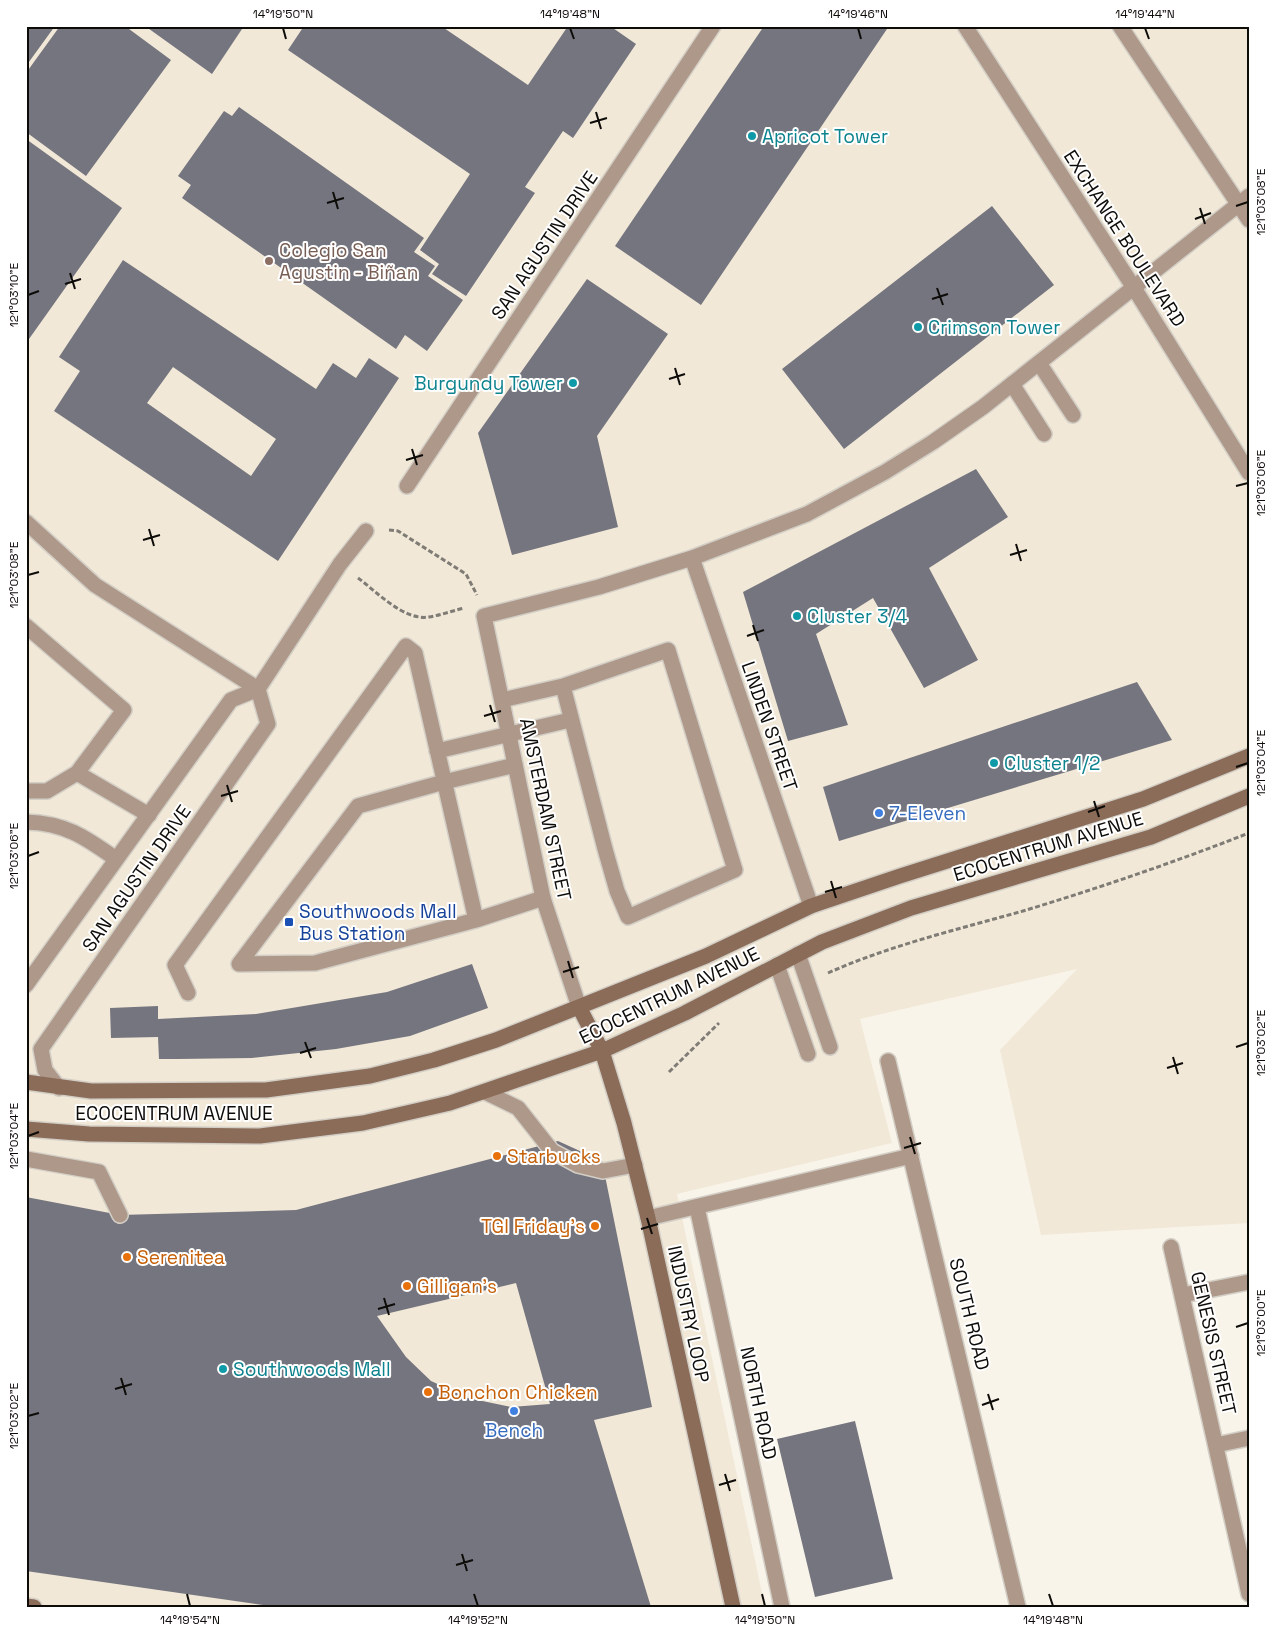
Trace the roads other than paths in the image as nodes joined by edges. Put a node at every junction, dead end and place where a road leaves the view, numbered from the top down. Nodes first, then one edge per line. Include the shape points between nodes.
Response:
1 (714, 26) edge
2 (965, 26) edge
3 (1120, 26) edge
4 (1244, 201) edge
5 (1249, 220) edge
6 (1134, 288) junction
7 (1039, 362) junction
8 (1012, 384) junction
9 (1073, 415) dead end
10 (1044, 434) dead end
11 (1249, 472) edge
12 (407, 486) dead end
13 (26, 522) edge
14 (366, 531) road end
15 (692, 558) junction
16 (26, 626) edge
17 (563, 686) junction
18 (258, 689) junction
19 (502, 700) junction
20 (570, 720) junction
21 (509, 735) junction
22 (438, 751) junction
23 (1249, 756) edge
24 (515, 765) junction
25 (77, 773) junction
26 (444, 782) junction
27 (26, 791) edge
28 (1249, 796) edge
29 (149, 815) junction
30 (26, 822) edge
31 (116, 859) junction
32 (543, 898) junction
33 (811, 906) junction
34 (476, 920) junction
35 (798, 954) junction
36 (777, 965) junction
37 (26, 985) edge
38 (188, 992) dead end
39 (579, 1007) junction
40 (830, 1047) dead end
41 (602, 1052) junction
42 (808, 1054) dead end
43 (888, 1061) dead end
44 (26, 1082) edge
45 (59, 1088) junction
46 (485, 1092) junction
47 (26, 1129) edge
48 (911, 1156) junction
49 (26, 1159) edge
50 (635, 1165) junction
51 (697, 1207) junction
52 (120, 1215) dead end
53 (648, 1218) junction
54 (1171, 1248) dead end
55 (1249, 1282) edge
56 (1182, 1295) junction
57 (1249, 1438) edge
58 (1216, 1445) junction
59 (1249, 1594) edge
60 (26, 1606) edge
61 (34, 1607) edge
62 (733, 1607) edge
63 (782, 1607) edge
64 (1018, 1607) edge

1 - 12 street, SAN AGUSTIN DRIVE
2 - 6 street, EXCHANGE BOULEVARD
3 - 4 street
4 - 5 street
4 - 6 street
6 - 7 street
6 - 11 street, EXCHANGE BOULEVARD
7 - 8 street
7 - 9 street
8 - 10 street
8 - 15 street via 933,442 868,481 807,514
13 - 18 street via 95,585
14 - 18 street via 340,564
15 - 19 street, AMSTERDAM STREET via 600,587 482,609
15 - 33 street, LINDEN STREET
16 - 25 street via 124,710
17 - 19 street
17 - 20 street
17 - 20 street via 668,650 735,870 628,917 612,874
18 - 29 street, SAN AGUSTIN DRIVE via 231,700
18 - 45 street, SAN AGUSTIN DRIVE via 268,724 41,1050 45,1070
19 - 21 street, AMSTERDAM STREET
20 - 21 street
21 - 22 street
21 - 24 street, AMSTERDAM STREET
22 - 26 street
22 - 38 street via 415,653 406,646 175,965
23 - 33 street, ECOCENTRUM AVENUE via 1142,799
24 - 26 street
24 - 32 street, AMSTERDAM STREET
25 - 27 street via 47,791
25 - 29 street
26 - 34 street
26 - 34 street via 358,806 239,964 316,963
28 - 35 street, ECOCENTRUM AVENUE via 1151,837 912,908
29 - 31 street, SAN AGUSTIN DRIVE
30 - 31 street via 64,827
31 - 37 street, SAN AGUSTIN DRIVE
32 - 34 street
32 - 39 street, AMSTERDAM STREET
33 - 39 street, ECOCENTRUM AVENUE via 706,956
35 - 36 street, ECOCENTRUM AVENUE
35 - 40 street
36 - 41 street, ECOCENTRUM AVENUE
36 - 42 street
39 - 41 street, INDUSTRY LOOP
39 - 45 street, ECOCENTRUM AVENUE via 496,1040 434,1060 324,1084 266,1090 189,1092
41 - 46 street, ECOCENTRUM AVENUE
41 - 50 street, INDUSTRY LOOP
43 - 48 street, SOUTH ROAD
44 - 45 street, ECOCENTRUM AVENUE
46 - 47 street, ECOCENTRUM AVENUE via 364,1123 260,1136 89,1134
46 - 50 street via 518,1108 552,1150 578,1166 603,1171
48 - 51 street
48 - 64 street, SOUTH ROAD
49 - 52 street via 99,1172
50 - 53 street, INDUSTRY LOOP
51 - 53 street
51 - 63 street, NORTH ROAD
53 - 62 street, INDUSTRY LOOP
54 - 56 street, GENESIS STREET
55 - 56 street
56 - 58 street, GENESIS STREET
57 - 58 street
58 - 59 street, GENESIS STREET
60 - 61 street

